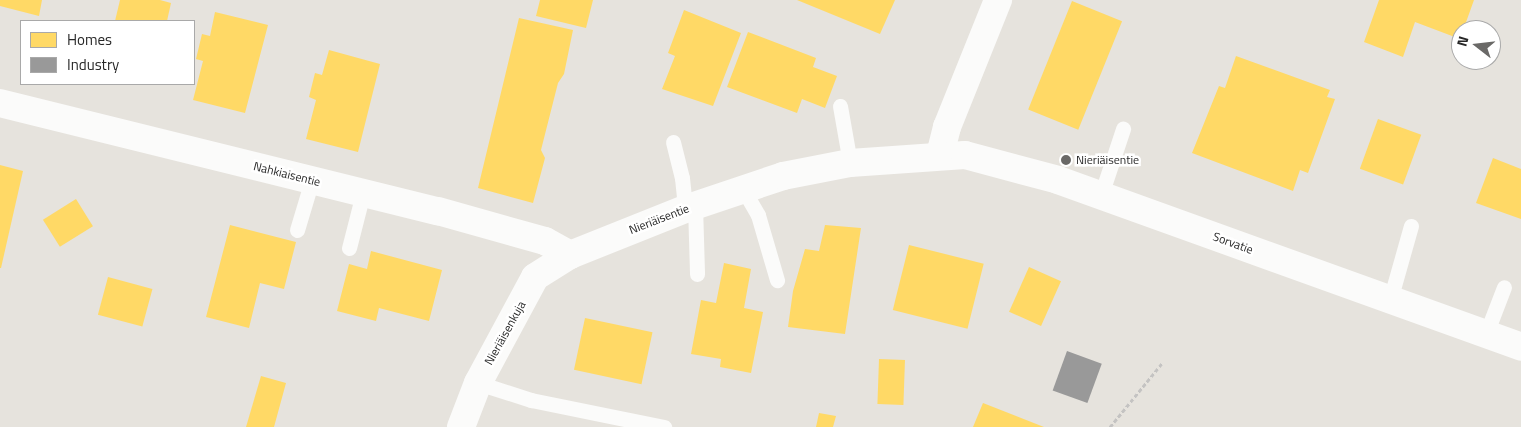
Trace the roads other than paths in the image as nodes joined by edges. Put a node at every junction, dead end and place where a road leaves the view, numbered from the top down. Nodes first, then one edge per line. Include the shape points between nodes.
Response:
1 (998, 0) edge
2 (0, 103) edge
3 (840, 106) dead end
4 (1123, 129) dead end
5 (673, 142) dead end
6 (940, 155) junction
7 (850, 163) junction
8 (312, 180) junction
9 (742, 189) junction
10 (363, 192) junction
11 (1101, 195) junction
12 (690, 207) junction
13 (1411, 226) dead end
14 (297, 230) dead end
15 (349, 248) dead end
16 (570, 255) junction
17 (697, 274) dead end
18 (777, 280) dead end
19 (1504, 287) dead end
20 (1390, 300) junction
21 (1486, 334) junction
22 (1521, 347) edge
23 (478, 384) junction
24 (461, 427) edge
25 (664, 427) edge

1 - 6 street via 947,127
2 - 8 street, Nahkiaisentie
3 - 7 lane
4 - 11 lane
5 - 12 lane
6 - 7 street, Nieriäisentie
6 - 11 street, Sorvatie via 965,155 1009,164
7 - 9 street, Nieriäisentie via 782,176
8 - 10 street, Nahkiaisentie
8 - 14 lane
9 - 12 street, Nieriäisentie
9 - 18 lane via 758,215
10 - 15 lane
10 - 16 street, Nahkiaisentie via 545,241
11 - 20 street, Sorvatie
12 - 16 street, Nieriäisentie
12 - 17 lane
13 - 20 lane
16 - 23 street, Nieriäisenkuja via 536,277
19 - 21 lane
20 - 21 street, Sorvatie
21 - 22 street, Sorvatie
23 - 24 street, Nieriäisenkuja
23 - 25 lane via 530,400

